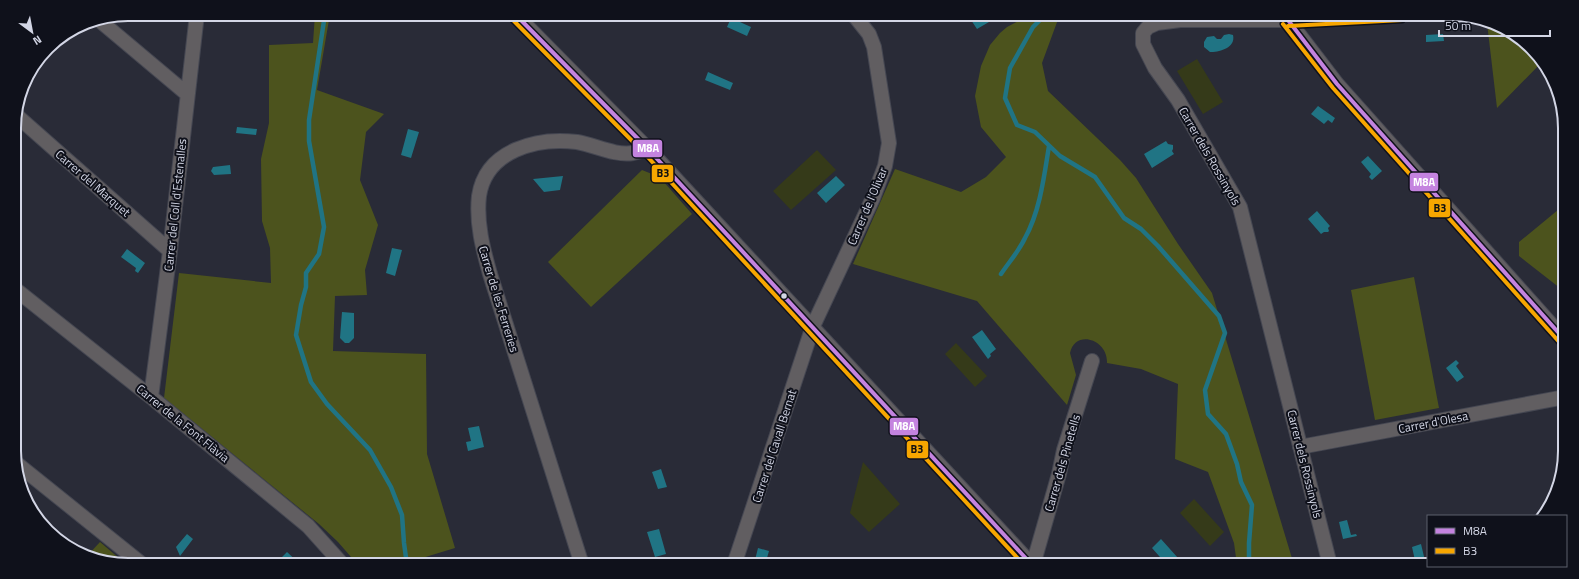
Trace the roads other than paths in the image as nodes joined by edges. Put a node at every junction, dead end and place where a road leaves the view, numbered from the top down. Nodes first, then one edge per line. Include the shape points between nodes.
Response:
1 (196, 21) edge
2 (522, 21) edge
3 (859, 21) edge
4 (1172, 21) edge
5 (1289, 21) edge
6 (104, 24) edge
7 (187, 94) junction
8 (21, 120) edge
9 (648, 149) junction
10 (170, 251) junction
11 (21, 293) edge
12 (813, 326) junction
13 (1558, 332) edge
14 (1092, 361) dead end
15 (152, 397) junction
16 (1558, 398) edge
17 (1300, 447) junction
18 (24, 474) edge
19 (134, 558) edge
20 (337, 558) edge
21 (580, 558) edge
22 (736, 558) edge
23 (1026, 558) edge
24 (1035, 558) edge
25 (1328, 558) edge

1 - 7 street, Carrer del Coll d'Estenalles
2 - 9 street
3 - 12 street, Carrer de l'Olivar via 869,34 874,47 889,143 888,155 872,198
4 - 17 street, Carrer dels Rossinyols via 1148,27 1143,33 1146,50 1240,207
5 - 13 street via 1337,84
6 - 7 street
7 - 10 street, Carrer del Coll d'Estenalles
8 - 10 street, Carrer del Marquet
9 - 12 street
9 - 21 street, Carrer de les Ferreries via 622,154 578,142 541,142 523,146 502,157 482,184 478,213 482,247
10 - 15 street, Carrer del Coll d'Estenalles
11 - 15 street, Carrer de la Font Flàvia
12 - 22 street, Carrer del Cavall Bernat
12 - 23 street
14 - 24 street, Carrer dels Pinetells via 1064,450
15 - 20 street, Carrer de la Font Flàvia via 308,526
16 - 17 street, Carrer d'Olesa
17 - 25 street, Carrer dels Rossinyols
18 - 19 street

